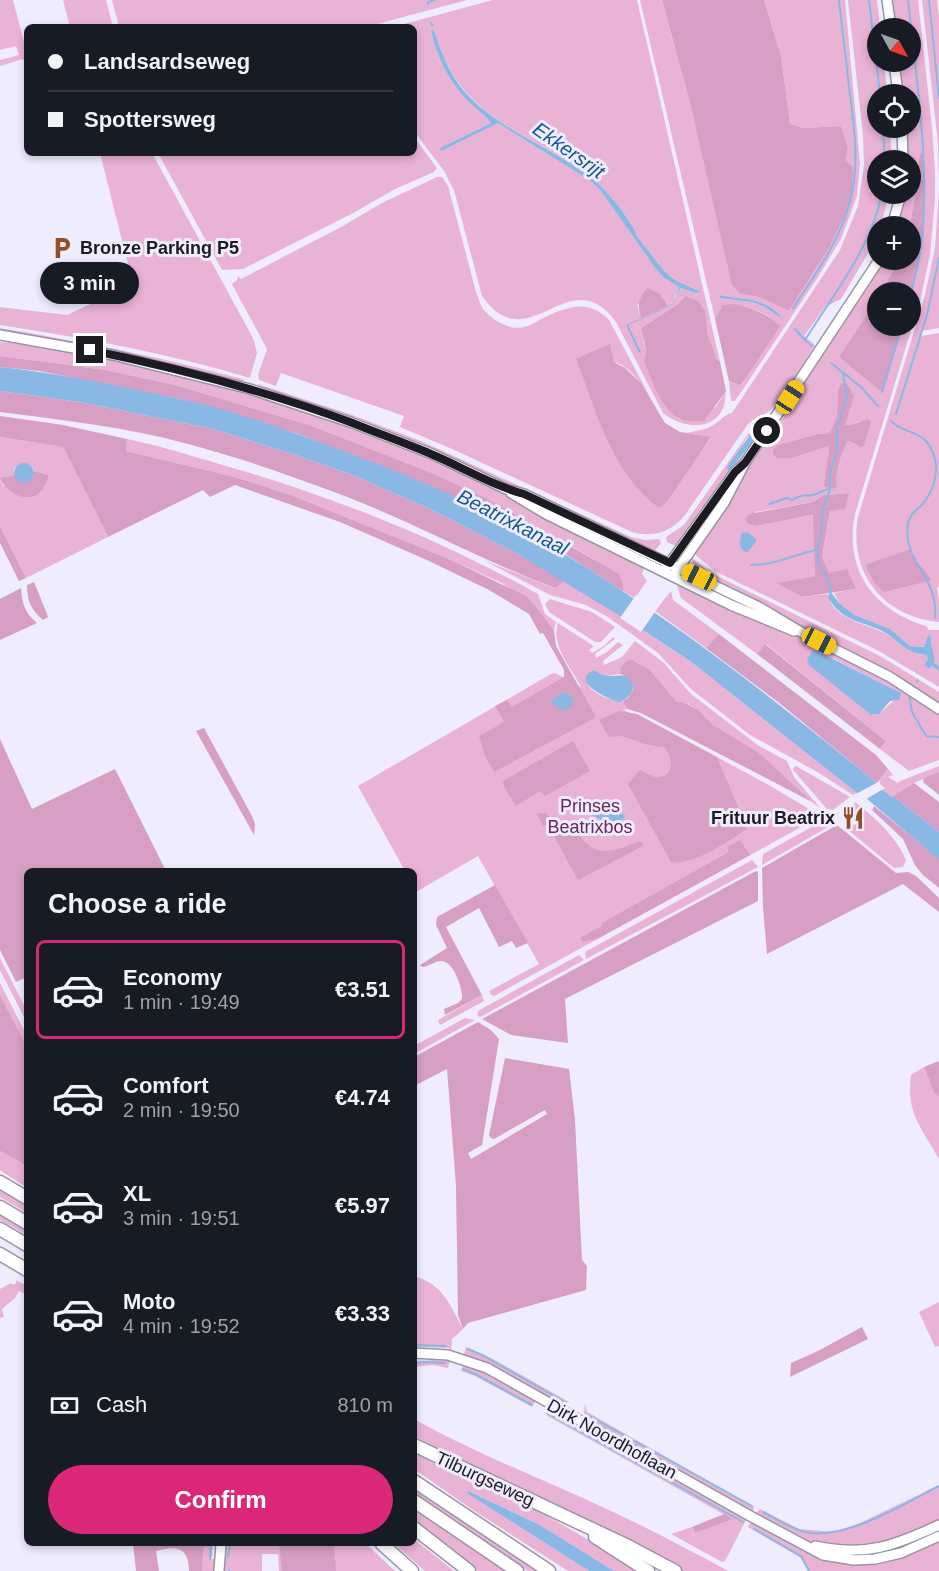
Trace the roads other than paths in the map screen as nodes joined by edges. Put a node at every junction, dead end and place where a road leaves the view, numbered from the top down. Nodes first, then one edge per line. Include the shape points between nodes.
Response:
1 (887, 0) edge
2 (890, 18) edge
3 (873, 270) edge
4 (0, 337) edge
5 (671, 570) junction
6 (939, 709) edge
7 (0, 1182) edge
8 (24, 1196) edge
9 (0, 1207) edge
10 (24, 1221) edge
11 (0, 1229) edge
12 (24, 1243) edge
13 (0, 1254) edge
14 (24, 1268) edge
15 (417, 1353) edge
16 (417, 1446) edge
17 (417, 1483) edge
18 (417, 1503) edge
19 (556, 1512) junction
20 (939, 1525) edge
21 (417, 1530) edge
22 (939, 1536) edge
23 (804, 1545) junction
24 (221, 1546) edge
25 (384, 1546) edge
26 (545, 1569) edge
27 (219, 1571) edge
28 (412, 1571) edge
29 (469, 1571) edge
30 (517, 1571) edge
31 (648, 1571) edge
32 (675, 1571) edge

1 - 2 street
3 - 5 street via 745,463 724,503
4 - 5 street via 113,355 310,408 524,494
5 - 6 street via 759,607 890,677
7 - 8 highway
9 - 10 highway
11 - 12 highway
13 - 14 highway
15 - 23 street, Dirk Noordhoflaan via 448,1355 487,1368
16 - 19 highway, Tilburgseweg
17 - 26 highway, Tilburgseweg
18 - 30 highway
19 - 31 highway
19 - 32 highway
20 - 23 street, Dirk Noordhoflaan via 873,1550 843,1551
21 - 29 highway
22 - 23 street, Dirk Noordhoflaan via 901,1553 875,1559 832,1557
24 - 27 street
25 - 28 highway

